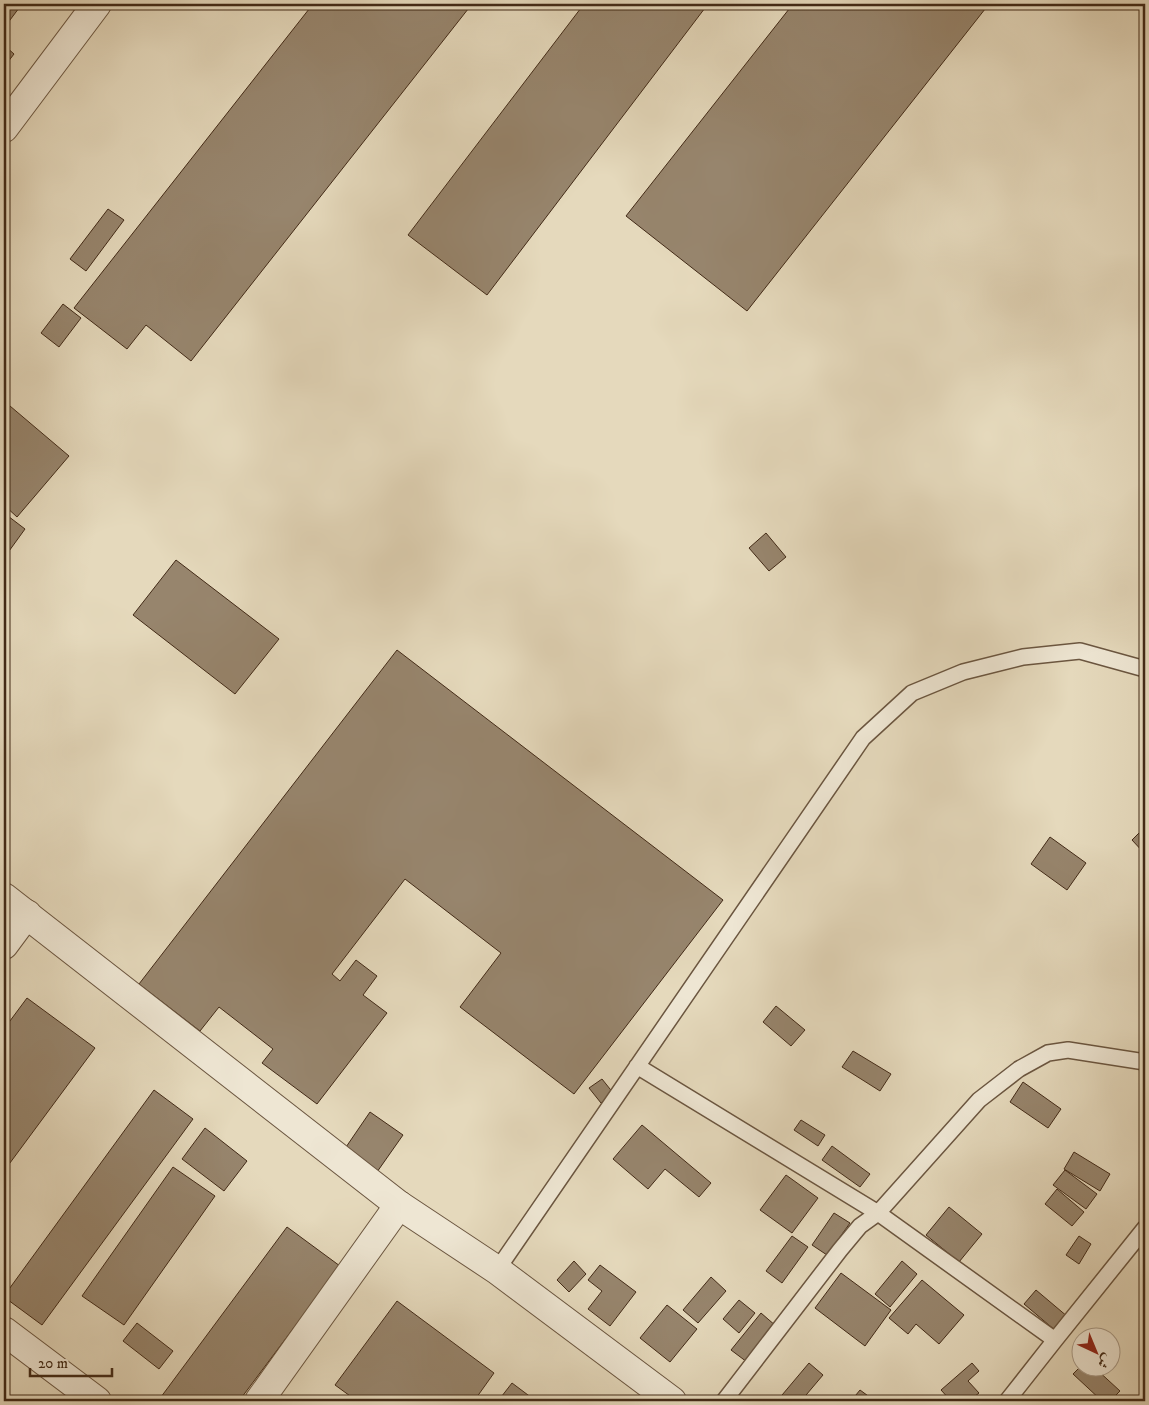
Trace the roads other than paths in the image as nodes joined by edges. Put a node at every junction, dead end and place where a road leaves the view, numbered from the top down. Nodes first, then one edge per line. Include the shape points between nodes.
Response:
1 (98, 4) edge
2 (4, 128) edge
3 (1145, 669) edge
4 (4, 897) edge
5 (27, 914) junction
6 (4, 945) edge
7 (1145, 1062) edge
8 (637, 1066) junction
9 (399, 1205) junction
10 (878, 1213) junction
11 (1145, 1228) edge
12 (497, 1270) junction
13 (4, 1332) edge
14 (1055, 1340) junction
15 (97, 1401) edge
16 (259, 1401) edge
17 (672, 1401) edge
18 (724, 1401) edge
19 (1007, 1401) edge

1 - 2 street
3 - 8 lane via 1080,651 1023,657 963,672 912,693 863,738
4 - 5 street
5 - 6 street
5 - 9 street
7 - 10 lane via 1068,1050 1048,1053 1019,1069 979,1100
8 - 10 lane
8 - 12 lane
9 - 12 street
9 - 16 street
10 - 14 lane
10 - 18 lane via 860,1226 840,1250
11 - 14 lane
12 - 17 street
13 - 15 street
14 - 19 lane

